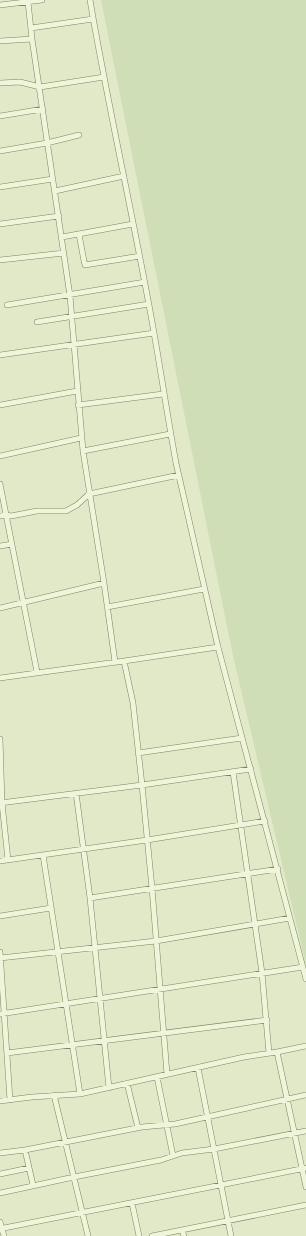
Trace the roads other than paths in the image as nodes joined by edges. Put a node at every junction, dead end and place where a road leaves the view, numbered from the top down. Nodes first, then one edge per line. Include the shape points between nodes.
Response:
1 (42, 0) edge
2 (90, 0) edge
3 (31, 1) edge
4 (0, 5) edge
5 (93, 19) junction
6 (31, 28) junction
7 (32, 39) junction
8 (0, 41) edge
9 (104, 78) junction
10 (0, 83) edge
11 (40, 87) junction
12 (43, 109) junction
13 (0, 116) edge
14 (79, 135) dead end
15 (47, 143) junction
16 (0, 151) edge
17 (124, 176) junction
18 (53, 179) junction
19 (0, 187) edge
20 (54, 191) junction
21 (59, 216) junction
22 (0, 224) edge
23 (133, 224) junction
24 (79, 234) junction
25 (62, 237) junction
26 (64, 253) junction
27 (140, 256) junction
28 (0, 260) edge
29 (145, 282) junction
30 (70, 296) junction
31 (149, 304) junction
32 (7, 305) dead end
33 (72, 317) junction
34 (37, 322) dead end
35 (154, 333) junction
36 (75, 344) junction
37 (0, 355) edge
38 (77, 391) junction
39 (164, 394) junction
40 (0, 405) edge
41 (78, 405) junction
42 (170, 434) junction
43 (81, 438) junction
44 (83, 451) junction
45 (0, 456) edge
46 (179, 475) junction
47 (0, 484) edge
48 (89, 494) junction
49 (6, 515) junction
50 (0, 516) edge
51 (12, 544) junction
52 (0, 546) edge
53 (104, 583) junction
54 (204, 589) junction
55 (24, 602) junction
56 (107, 607) junction
57 (0, 608) edge
58 (218, 647) junction
59 (124, 661) junction
60 (115, 662) junction
61 (37, 672) junction
62 (0, 678) edge
63 (242, 738) junction
64 (0, 739) edge
65 (138, 753) junction
66 (1, 766) edge
67 (251, 769) junction
68 (233, 772) junction
69 (142, 785) junction
70 (76, 793) junction
71 (1, 803) edge
72 (265, 821) junction
73 (241, 825) junction
74 (146, 840) junction
75 (84, 850) junction
76 (44, 855) junction
77 (8, 860) junction
78 (0, 861) edge
79 (278, 869) junction
80 (248, 874) junction
81 (152, 888) junction
82 (90, 898) junction
83 (51, 908) junction
84 (0, 916) edge
85 (290, 918) junction
86 (255, 924) junction
87 (156, 940) junction
88 (95, 947) junction
89 (58, 951) junction
90 (0, 952) edge
91 (0, 958) edge
92 (303, 967) junction
93 (262, 973) junction
94 (306, 979) edge
95 (160, 988) junction
96 (100, 998) junction
97 (66, 1004) junction
98 (2, 1013) edge
99 (267, 1020) junction
100 (164, 1033) junction
101 (105, 1040) junction
102 (72, 1044) junction
103 (306, 1046) edge
104 (277, 1052) junction
105 (7, 1053) junction
106 (269, 1053) junction
107 (198, 1068) junction
108 (167, 1074) junction
109 (157, 1077) junction
110 (127, 1084) junction
111 (109, 1088) junction
112 (80, 1094) junction
113 (54, 1095) junction
114 (306, 1095) edge
115 (287, 1099) junction
116 (10, 1100) junction
117 (0, 1101) edge
118 (207, 1116) junction
119 (167, 1125) junction
120 (138, 1128) junction
121 (306, 1131) edge
122 (294, 1133) junction
123 (65, 1141) junction
124 (214, 1149) junction
125 (25, 1150) junction
126 (0, 1153) edge
127 (173, 1156) junction
128 (29, 1168) junction
129 (304, 1168) edge
130 (0, 1174) edge
131 (74, 1177) junction
132 (33, 1185) junction
133 (221, 1185) junction
134 (306, 1187) edge
135 (0, 1193) edge
136 (132, 1203) junction
137 (306, 1205) edge
138 (82, 1212) junction
139 (228, 1220) junction
140 (0, 1222) edge
141 (1, 1229) edge
142 (182, 1230) junction
143 (4, 1236) edge
144 (88, 1236) edge
145 (139, 1236) edge
146 (152, 1236) edge
147 (184, 1236) edge
148 (231, 1236) edge

1 - 3 street
2 - 5 street
3 - 4 street
3 - 6 street
5 - 6 street
5 - 9 street
6 - 7 street
7 - 8 street
7 - 11 street
9 - 11 street
9 - 17 street
10 - 11 street via 20,82
11 - 12 street
12 - 13 street
12 - 15 street
14 - 15 street
15 - 16 street
15 - 18 street
17 - 20 street
17 - 23 street
18 - 19 street
18 - 20 street
20 - 21 street
21 - 22 street
21 - 25 street
23 - 24 street
23 - 27 street
24 - 25 street
24 - 27 street via 86,265
25 - 26 street
26 - 28 street
26 - 30 street
27 - 29 street
29 - 30 street
29 - 31 street
30 - 32 street
30 - 33 street
31 - 33 street
31 - 35 street
33 - 34 street
33 - 36 street
35 - 36 street
35 - 39 street
36 - 37 street
36 - 38 street
38 - 40 street
38 - 41 street
39 - 41 street
39 - 42 street
41 - 43 street
42 - 44 street
42 - 46 street
43 - 44 street
43 - 45 street
44 - 48 street
46 - 48 street
46 - 54 street
47 - 49 street
48 - 49 street via 66,511
48 - 53 street
49 - 50 street
49 - 51 street
51 - 52 street
51 - 55 street
53 - 55 street
53 - 56 street
54 - 56 street
54 - 58 street
55 - 57 street
55 - 61 street
56 - 60 street
58 - 59 street
58 - 63 street
59 - 60 street
59 - 65 street via 133,703
60 - 61 street
61 - 62 street
63 - 65 street
63 - 67 street
64 - 66 street
65 - 69 street
66 - 71 street
67 - 68 street
67 - 72 street
68 - 69 street
68 - 73 street
69 - 70 street
69 - 74 street
70 - 71 street
70 - 75 street
71 - 77 street
72 - 73 street
72 - 79 street
73 - 74 street
73 - 80 street
74 - 75 street
74 - 81 street
75 - 76 street
75 - 82 street
76 - 77 street
76 - 83 street
77 - 78 street
79 - 80 street
79 - 85 street
80 - 81 street
80 - 86 street
81 - 82 street
81 - 87 street
82 - 88 street
83 - 84 street
83 - 89 street
85 - 86 street
85 - 92 street
86 - 87 street
86 - 93 street
87 - 88 street
87 - 95 street
88 - 89 street
88 - 96 street
89 - 91 street
89 - 97 street
90 - 91 street
91 - 98 street
92 - 93 street
92 - 94 street
93 - 95 street
93 - 99 street
95 - 96 street
95 - 100 street
96 - 97 street
96 - 101 street
97 - 98 street
97 - 102 street
98 - 105 street
99 - 100 street
99 - 106 street
100 - 101 street
100 - 108 street
101 - 102 street
101 - 111 street
102 - 105 street
102 - 112 street
103 - 104 street
104 - 106 street
104 - 115 street
105 - 116 street
106 - 107 street via 244,1056
107 - 108 street
107 - 118 street
108 - 109 street
109 - 110 street
109 - 119 street
110 - 111 street
110 - 120 street
111 - 112 street
112 - 113 street
113 - 116 street
113 - 123 street
114 - 115 street
115 - 118 street
115 - 122 street
116 - 117 street
118 - 119 street
118 - 124 street
119 - 120 street
119 - 127 street
120 - 123 street
121 - 122 street
122 - 124 street
122 - 129 street
123 - 125 street
123 - 131 street
124 - 127 street
124 - 133 street
125 - 126 street
125 - 128 street
127 - 131 street
128 - 130 street
128 - 132 street
129 - 133 street
129 - 134 street
131 - 132 street
131 - 138 street
132 - 135 street
133 - 136 street
133 - 139 street
136 - 138 street
136 - 145 street
137 - 139 street
138 - 141 street
138 - 144 street
139 - 142 street
139 - 148 street
140 - 141 street
141 - 143 street
142 - 146 street
142 - 147 street

